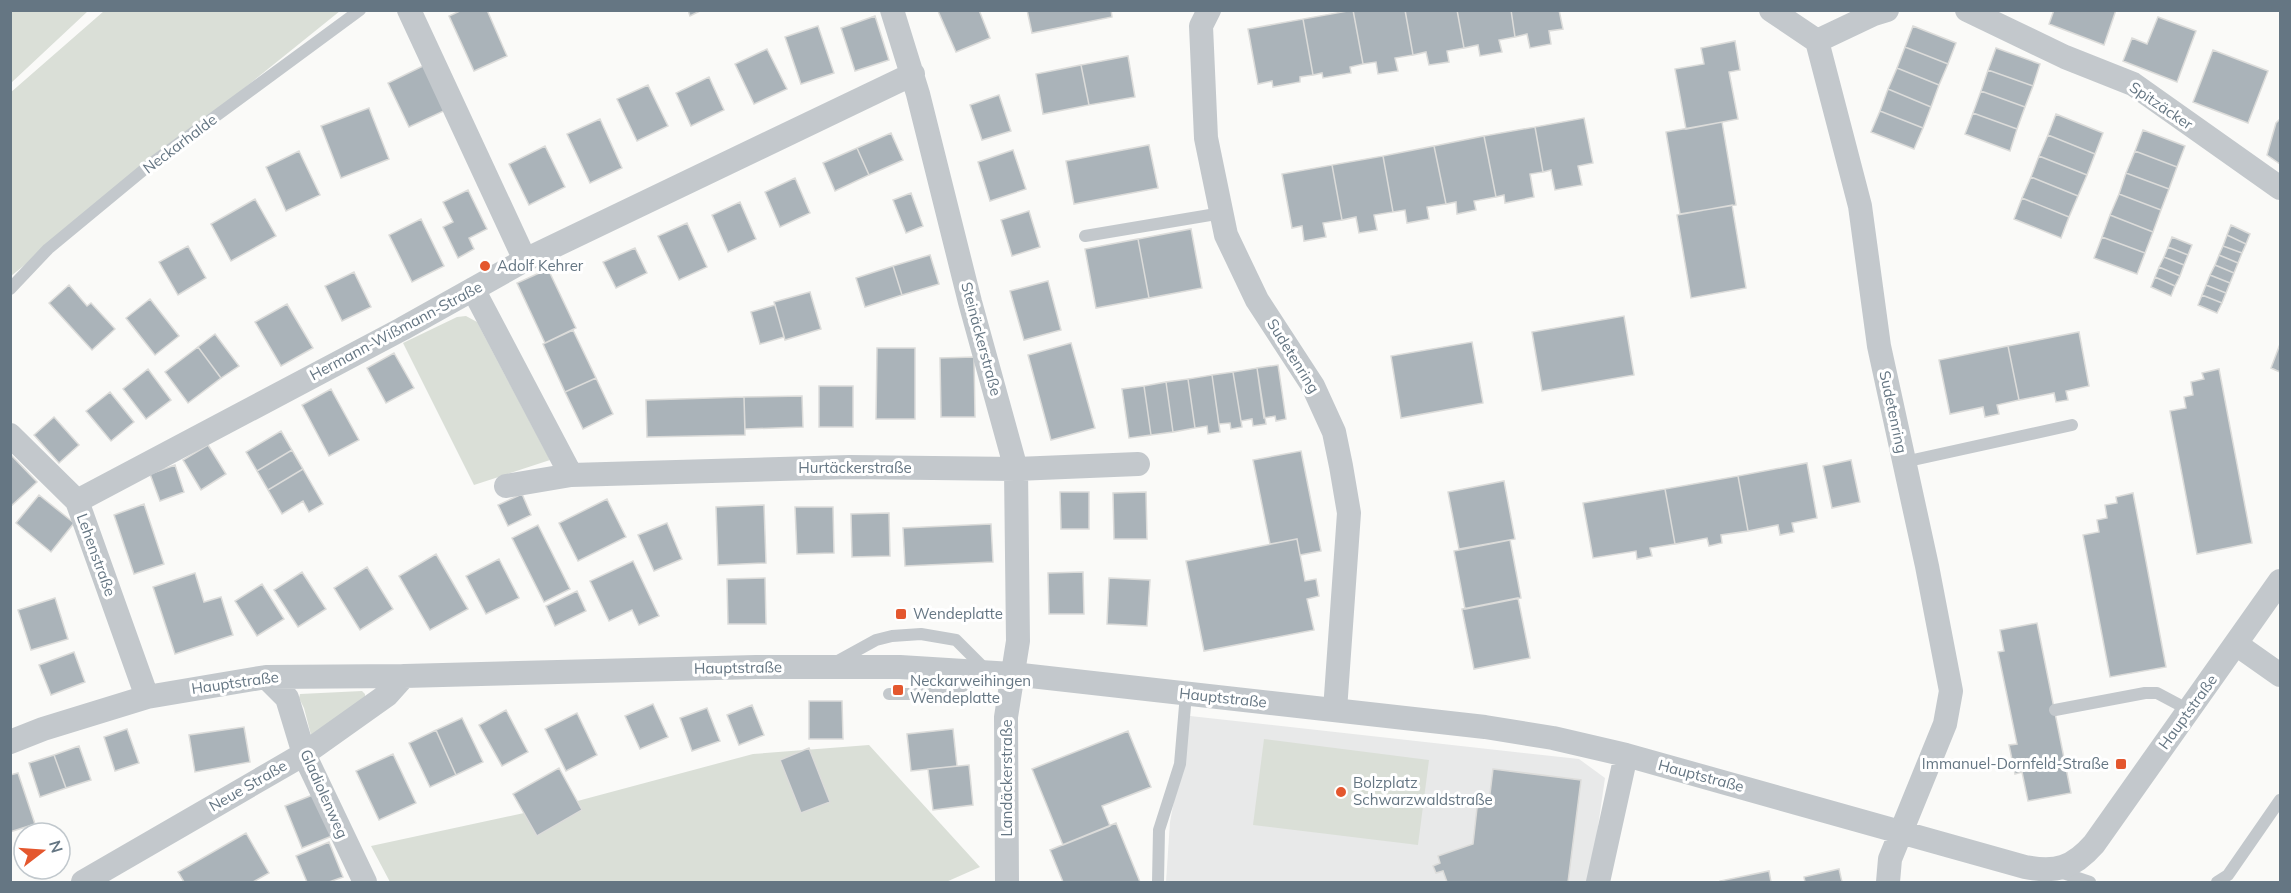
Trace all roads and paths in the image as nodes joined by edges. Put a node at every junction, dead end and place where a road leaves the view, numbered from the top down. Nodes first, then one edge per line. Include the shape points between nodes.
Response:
1 (360, 10) edge
2 (409, 10) edge
3 (892, 10) edge
4 (1209, 10) edge
5 (1771, 10) edge
6 (1887, 10) edge
7 (1967, 10) edge
8 (1817, 41) junction
9 (913, 75) junction
10 (2280, 188) edge
11 (1222, 213) junction
12 (1085, 236) dead end
13 (525, 260) junction
14 (473, 289) junction
15 (10, 290) edge
16 (2072, 425) dead end
17 (10, 435) edge
18 (1904, 462) junction
19 (1138, 464) dead end
20 (1016, 469) junction
21 (571, 475) junction
22 (506, 486) dead end
23 (77, 501) junction
24 (2280, 581) edge
25 (2236, 644) junction
26 (827, 667) junction
27 (1001, 673) junction
28 (2280, 675) edge
29 (266, 676) junction
30 (404, 676) junction
31 (889, 694) dead end
32 (1186, 694) junction
33 (147, 697) junction
34 (1335, 710) junction
35 (2055, 710) dead end
36 (2189, 710) junction
37 (10, 742) edge
38 (304, 754) junction
39 (1626, 755) junction
40 (2280, 800) edge
41 (1901, 831) junction
42 (2057, 876) edge
43 (83, 882) edge
44 (365, 882) edge
45 (1007, 882) edge
46 (1158, 882) edge
47 (1598, 882) edge
48 (1888, 882) edge
49 (2090, 882) edge
50 (2217, 882) edge

1 - 15 lane, Neckarhalde via 152,163 48,249
2 - 13 street
3 - 9 street, Steinäckerstraße
4 - 11 street, Sudetenring via 1201,26 1206,138
5 - 8 street
6 - 8 street
7 - 10 street, Spitzäcker via 2065,57 2133,84
8 - 18 street, Sudetenring via 1860,206 1879,346
9 - 13 street, Hermann-Wißmann-Straße
9 - 20 street, Steinäckerstraße
11 - 12 lane
11 - 34 street, Sudetenring via 1226,235 1257,300 1313,386 1334,432 1348,513
13 - 14 street, Hermann-Wißmann-Straße
14 - 21 street
14 - 23 street, Hermann-Wißmann-Straße
16 - 18 lane
17 - 23 street, Lehenstraße
18 - 41 street, Sudetenring via 1951,691 1946,724
19 - 20 street, Hurtäckerstraße
20 - 21 street, Hurtäckerstraße via 850,467
20 - 27 street, Steinäckerstraße via 1018,641
21 - 22 street, Hurtäckerstraße
23 - 33 street, Lehenstraße
24 - 25 street, Hauptstraße
25 - 28 street
25 - 36 street, Hauptstraße
26 - 27 street, Hauptstraße
26 - 27 lane via 876,640 921,634 956,640
26 - 30 street, Hauptstraße
27 - 31 lane via 946,694
27 - 32 street, Hauptstraße
27 - 45 street, Landäckerstraße via 1006,717
29 - 30 street, Hauptstraße
29 - 33 street, Hauptstraße
29 - 38 street, Gladiolenweg via 287,698
30 - 38 street, Neue Straße via 387,695
32 - 34 street, Hauptstraße
32 - 46 lane via 1180,765 1159,830
33 - 37 street, Hauptstraße
34 - 39 street, Hauptstraße via 1485,727
35 - 36 lane via 2157,693
36 - 42 street, Hauptstraße via 2094,844
38 - 43 street, Neue Straße
38 - 44 street, Gladiolenweg
39 - 41 street, Hauptstraße
39 - 47 street
40 - 50 lane via 2228,875
41 - 42 street, Hauptstraße
41 - 48 street, Sudetenring via 1890,859
42 - 49 lane

